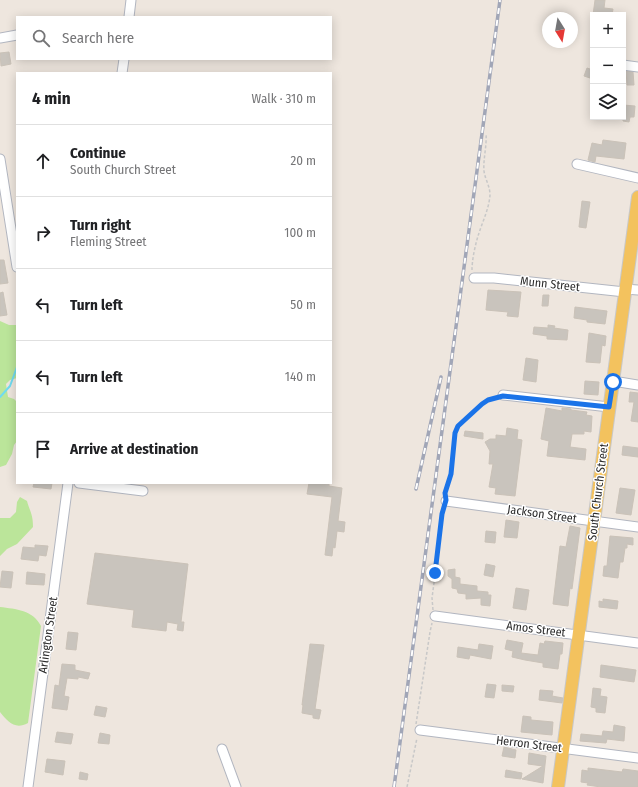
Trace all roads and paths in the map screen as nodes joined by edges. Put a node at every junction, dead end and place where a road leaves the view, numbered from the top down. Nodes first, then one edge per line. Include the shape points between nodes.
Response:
1 (131, 0) edge
2 (128, 16) edge
3 (16, 35) edge
4 (0, 38) edge
5 (124, 60) edge
6 (626, 65) edge
7 (638, 67) edge
8 (122, 72) edge
9 (486, 134) dead end
10 (0, 159) edge
11 (577, 164) dead end
12 (638, 178) edge
13 (638, 197) edge
14 (16, 261) edge
15 (633, 266) edge
16 (474, 278) joint
17 (625, 290) junction
18 (638, 290) edge
19 (613, 382) junction
20 (638, 385) edge
21 (503, 396) joint
22 (609, 407) junction
23 (68, 484) edge
24 (87, 484) edge
25 (143, 491) dead end
26 (446, 500) junction
27 (594, 521) junction
28 (638, 527) edge
29 (435, 616) junction
30 (579, 634) junction
31 (638, 643) edge
32 (420, 730) junction
33 (222, 749) dead end
34 (563, 749) junction
35 (638, 758) edge
36 (28, 787) edge
37 (236, 787) edge
38 (408, 787) edge
39 (558, 787) edge

1 - 2 street
3 - 4 street
5 - 8 street
6 - 7 street
9 - 16 path via 484,174 490,188 490,196 472,261
10 - 14 street
11 - 12 street
13 - 15 main road, South Church Street
15 - 17 main road, South Church Street
16 - 17 street, Munn Street
17 - 18 street, Munn Street
17 - 19 main road, South Church Street
19 - 20 street
19 - 22 main road, South Church Street
21 - 22 street
21 - 26 path via 488,400 458,426 450,480 446,486
22 - 27 main road, South Church Street
23 - 36 street, Arlington Street
24 - 25 street
26 - 27 street, Jackson Street
26 - 29 path via 432,598
27 - 28 street, Jackson Street
27 - 30 main road, South Church Street
29 - 30 street, Amos Street
29 - 32 path via 430,632 416,725
30 - 31 street, Amos Street
30 - 34 main road, South Church Street
32 - 34 street, Herron Street
32 - 38 path via 415,743
33 - 37 street
34 - 35 street, Herron Street
34 - 39 main road, South Church Street

